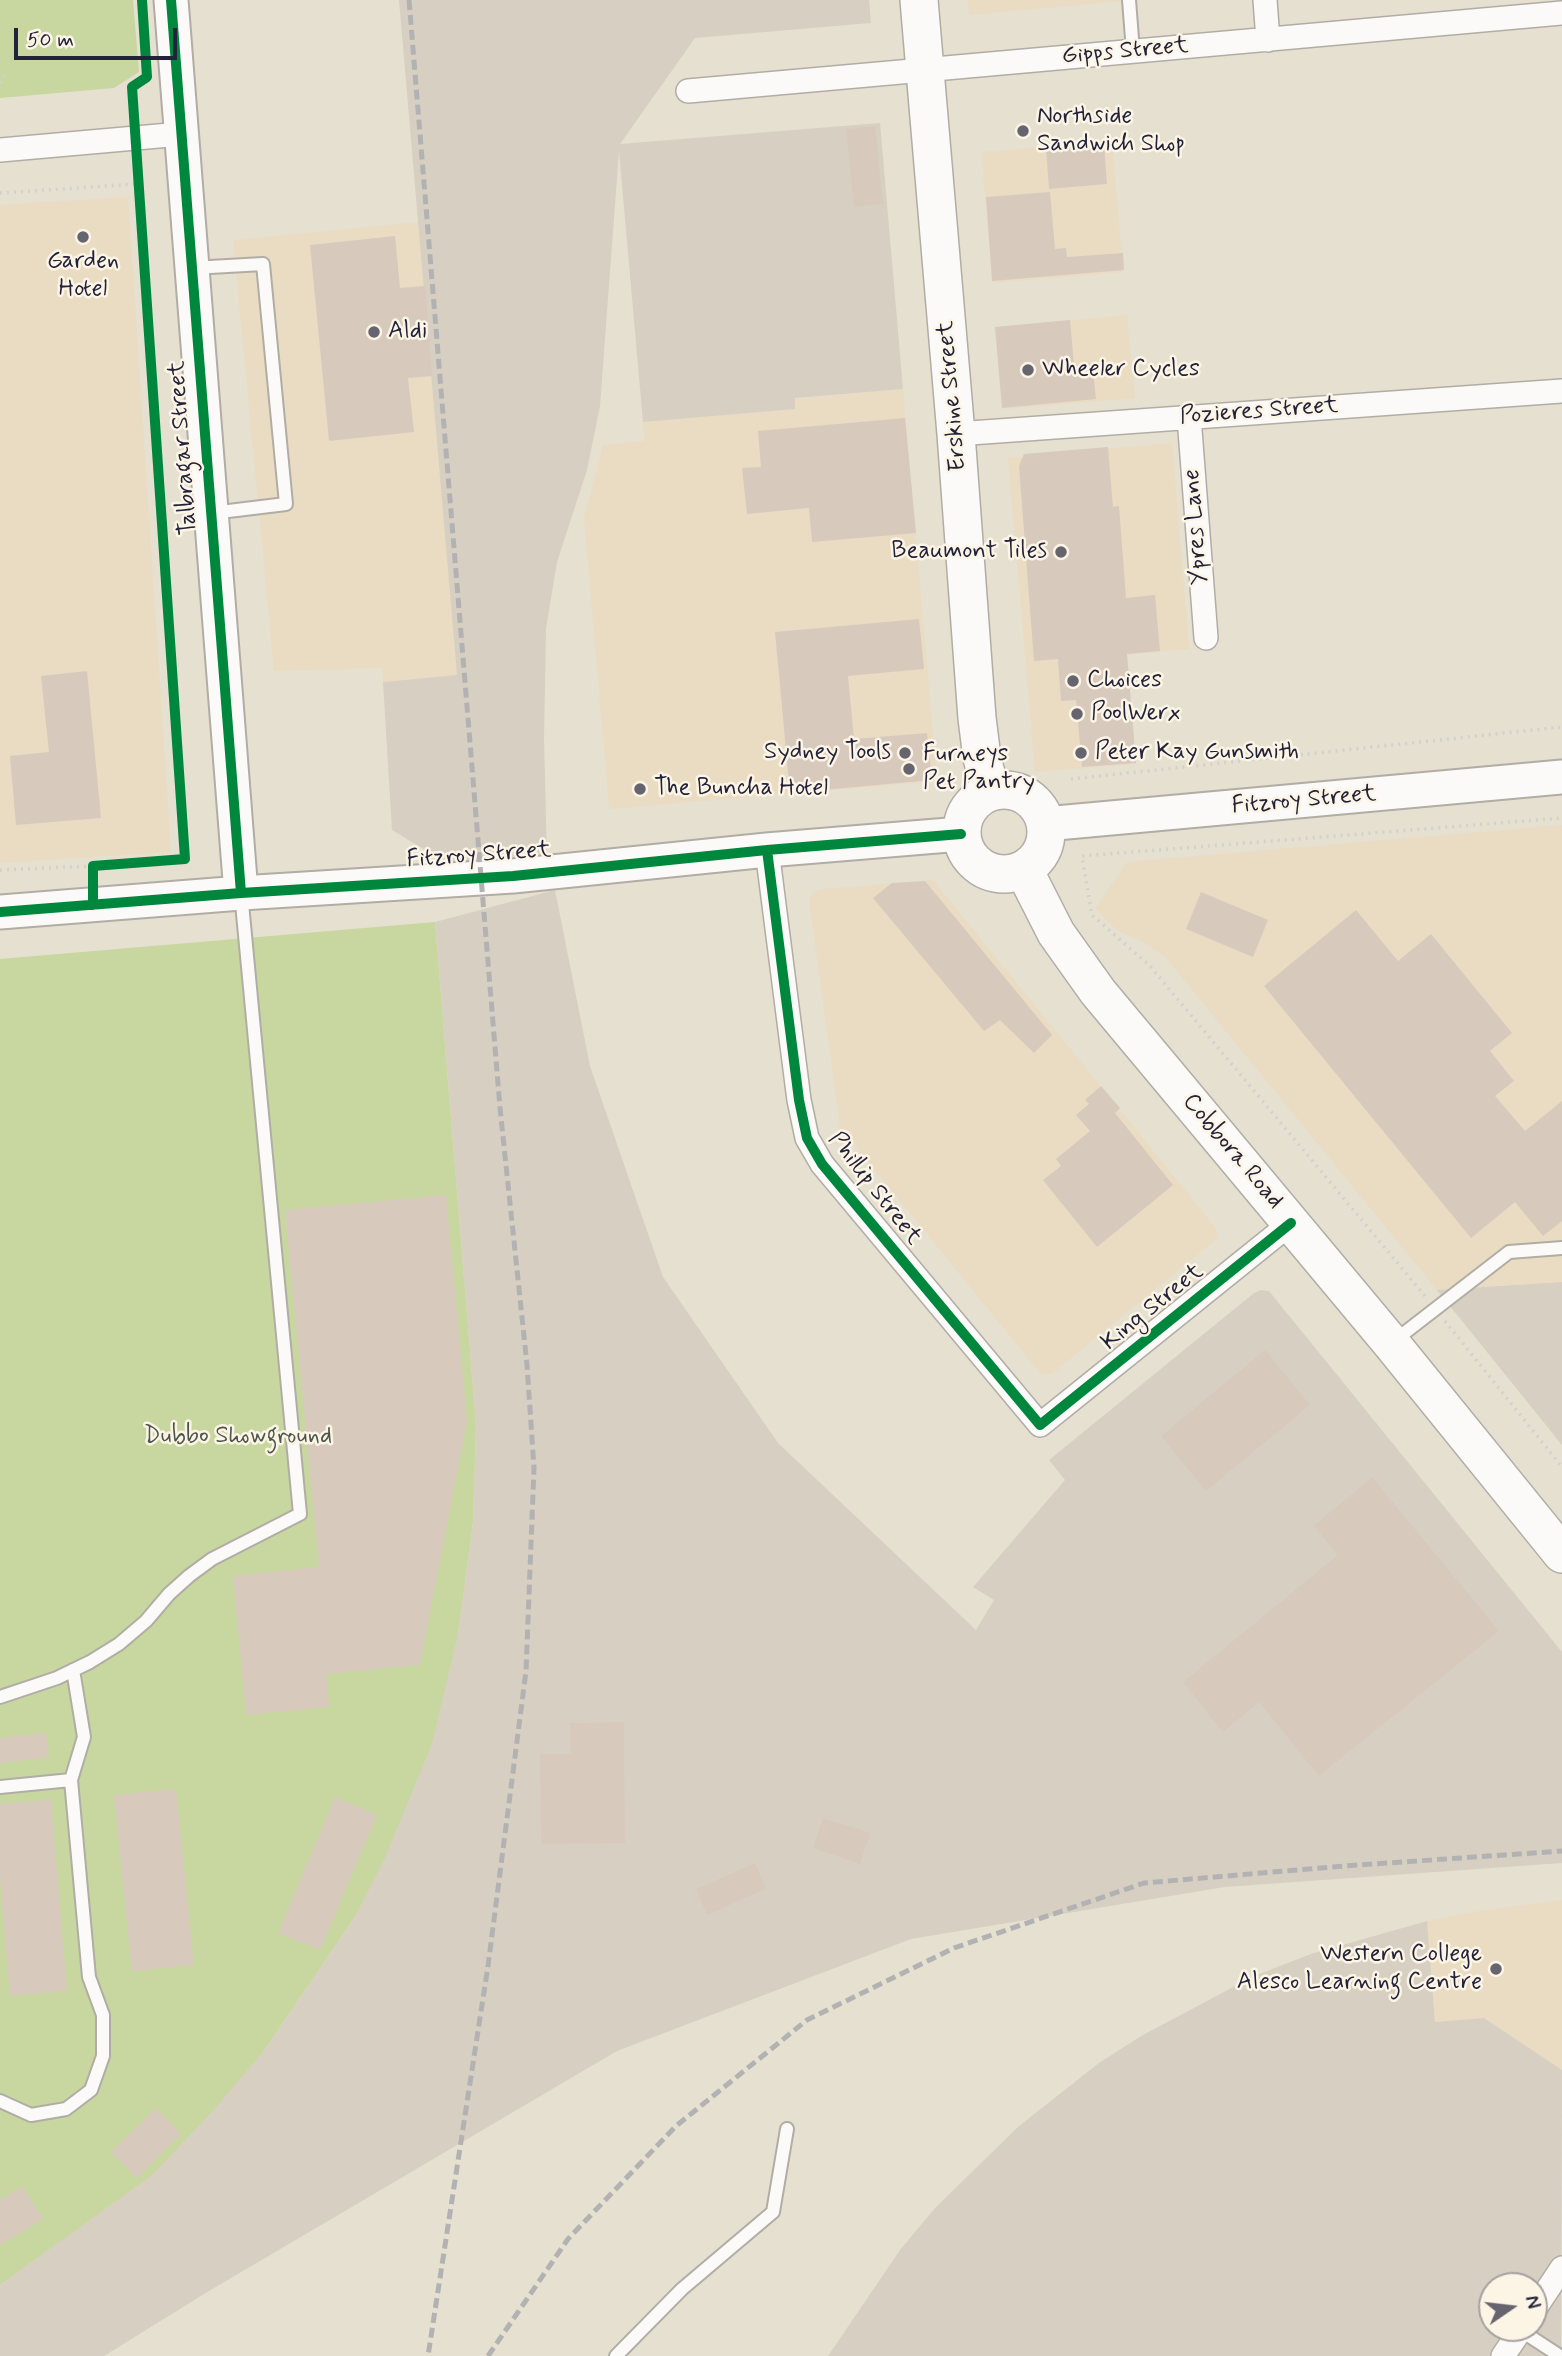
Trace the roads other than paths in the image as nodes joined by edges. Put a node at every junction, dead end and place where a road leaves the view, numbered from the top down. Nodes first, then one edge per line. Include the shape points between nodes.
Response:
1 (171, 0) edge
2 (919, 0) edge
3 (1129, 0) edge
4 (1265, 0) edge
5 (1562, 13) edge
6 (1268, 40) junction
7 (1133, 51) junction
8 (925, 69) junction
9 (688, 91) dead end
10 (181, 134) junction
11 (0, 150) edge
12 (191, 268) junction
13 (1562, 391) edge
14 (1189, 417) junction
15 (956, 434) junction
16 (210, 513) junction
17 (1206, 638) dead end
18 (1562, 777) edge
19 (991, 792) junction
20 (1045, 824) junction
21 (961, 834) junction
22 (767, 850) junction
23 (1024, 870) junction
24 (241, 893) junction
25 (0, 912) edge
26 (1291, 1223) junction
27 (1562, 1248) edge
28 (1391, 1343) junction
29 (1040, 1425) joint
30 (1562, 1554) edge
31 (73, 1670) junction
32 (0, 1697) edge
33 (71, 1780) junction
34 (0, 1787) edge
35 (0, 2101) edge
36 (788, 2129) dead end
37 (1562, 2267) edge
38 (1548, 2288) edge
39 (1540, 2342) edge
40 (615, 2356) edge
41 (1560, 2356) edge

1 - 10 street, Talbragar Street
2 - 8 main road, Erskine Street
3 - 7 lane
4 - 6 street
5 - 6 street, Gipps Street
6 - 7 street, Gipps Street
7 - 8 street, Gipps Street
8 - 9 street, Gipps Street
8 - 15 main road, Erskine Street
10 - 11 street
10 - 12 street, Talbragar Street
12 - 16 street, Talbragar Street
12 - 16 lane via 263,264 286,504
13 - 14 street, Pozieres Street
14 - 15 street, Pozieres Street
14 - 17 street, Ypres Lane
15 - 19 main road, Erskine Street via 977,718
16 - 24 street, Talbragar Street
18 - 20 street, Fitzroy Street
19 - 20 main road via 1025,796
19 - 21 main road via 969,808
20 - 23 main road via 1042,850
21 - 22 street, Fitzroy Street
21 - 23 main road via 964,848 983,869 996,874
22 - 24 street, Fitzroy Street via 472,879
22 - 29 street, Phillip Street via 807,1138 822,1164
23 - 26 main road, Cobbora Road via 1056,933 1098,992
24 - 25 street, Fitzroy Street
24 - 31 lane via 300,1514 212,1559 119,1644
26 - 28 main road, Cobbora Road
26 - 29 street, King Street
27 - 28 lane via 1509,1252
28 - 30 main road, Cobbora Road
31 - 32 lane
31 - 33 lane via 84,1737
33 - 34 lane
33 - 35 lane via 89,1977 103,2015 103,2056 91,2090 66,2109 31,2115
36 - 40 lane via 773,2212 682,2289
37 - 38 street
39 - 41 lane

